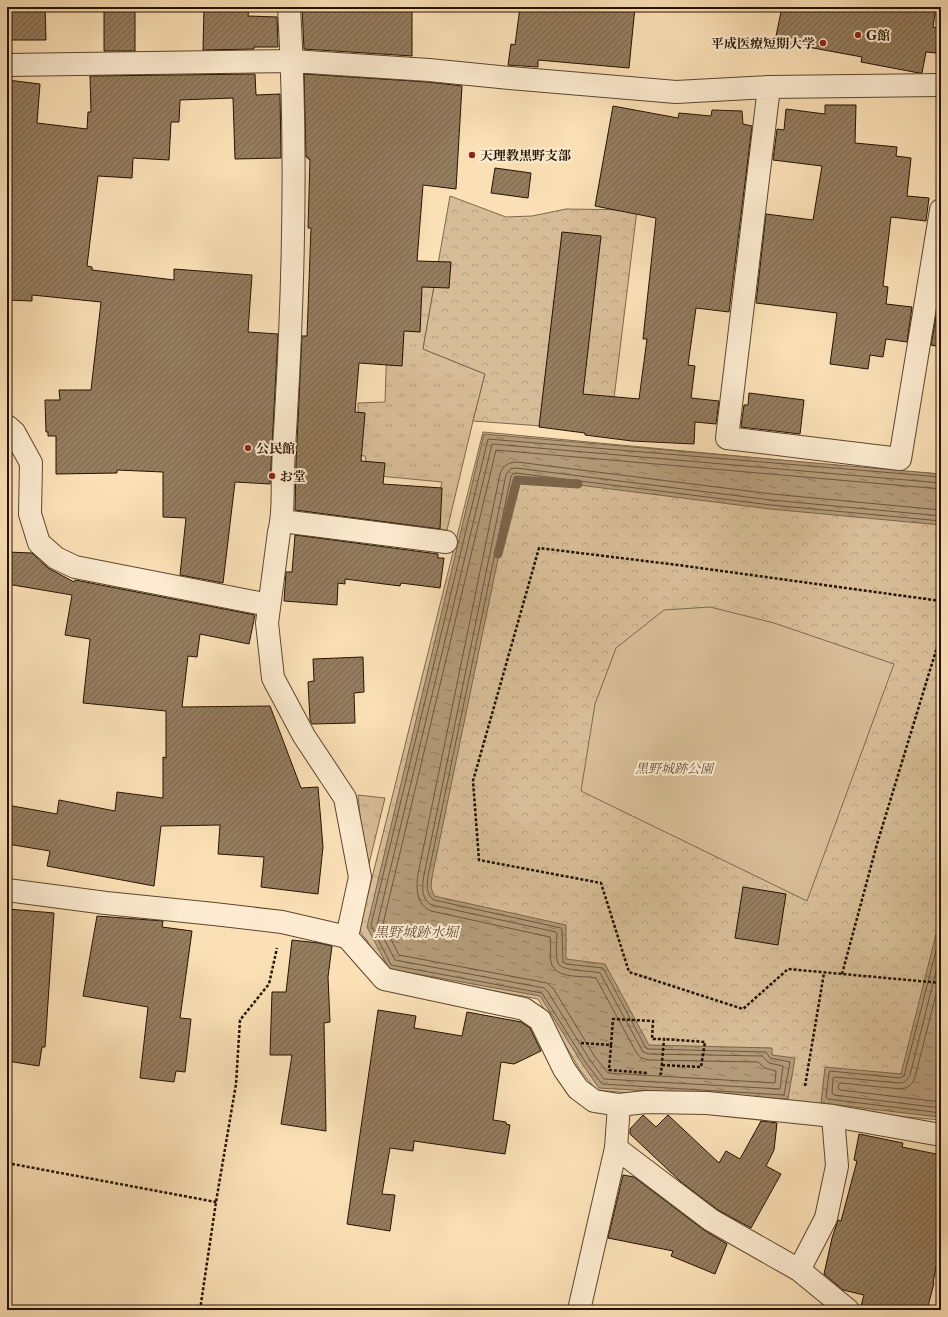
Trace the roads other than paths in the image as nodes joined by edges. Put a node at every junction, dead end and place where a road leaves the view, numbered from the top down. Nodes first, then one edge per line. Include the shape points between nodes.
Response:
1 (289, 7) edge
2 (292, 61) junction
3 (7, 65) edge
4 (941, 85) edge
5 (769, 87) junction
6 (941, 210) edge
7 (7, 426) edge
8 (282, 521) junction
9 (446, 542) dead end
10 (269, 605) junction
11 (7, 890) edge
12 (347, 937) junction
13 (620, 1105) junction
14 (833, 1116) junction
15 (941, 1135) edge
16 (616, 1148) junction
17 (800, 1270) junction
18 (579, 1310) edge
19 (848, 1310) edge

1 - 2 street
2 - 3 street
2 - 5 street via 429,70 676,92
2 - 8 street via 292,322
4 - 5 street
5 - 6 street via 726,438 900,459
7 - 10 street via 14,432 31,463 30,514 39,543 56,558 75,567
8 - 9 street
8 - 10 street
10 - 12 street via 273,678 304,736 345,798 360,877
11 - 12 street via 282,922
12 - 13 street via 384,980 524,1009 540,1020 564,1068 578,1089 594,1101
13 - 14 street via 646,1102 707,1104
13 - 16 street
14 - 15 street
14 - 17 street via 837,1166 826,1218
16 - 17 street via 711,1220
16 - 18 street
17 - 19 street

